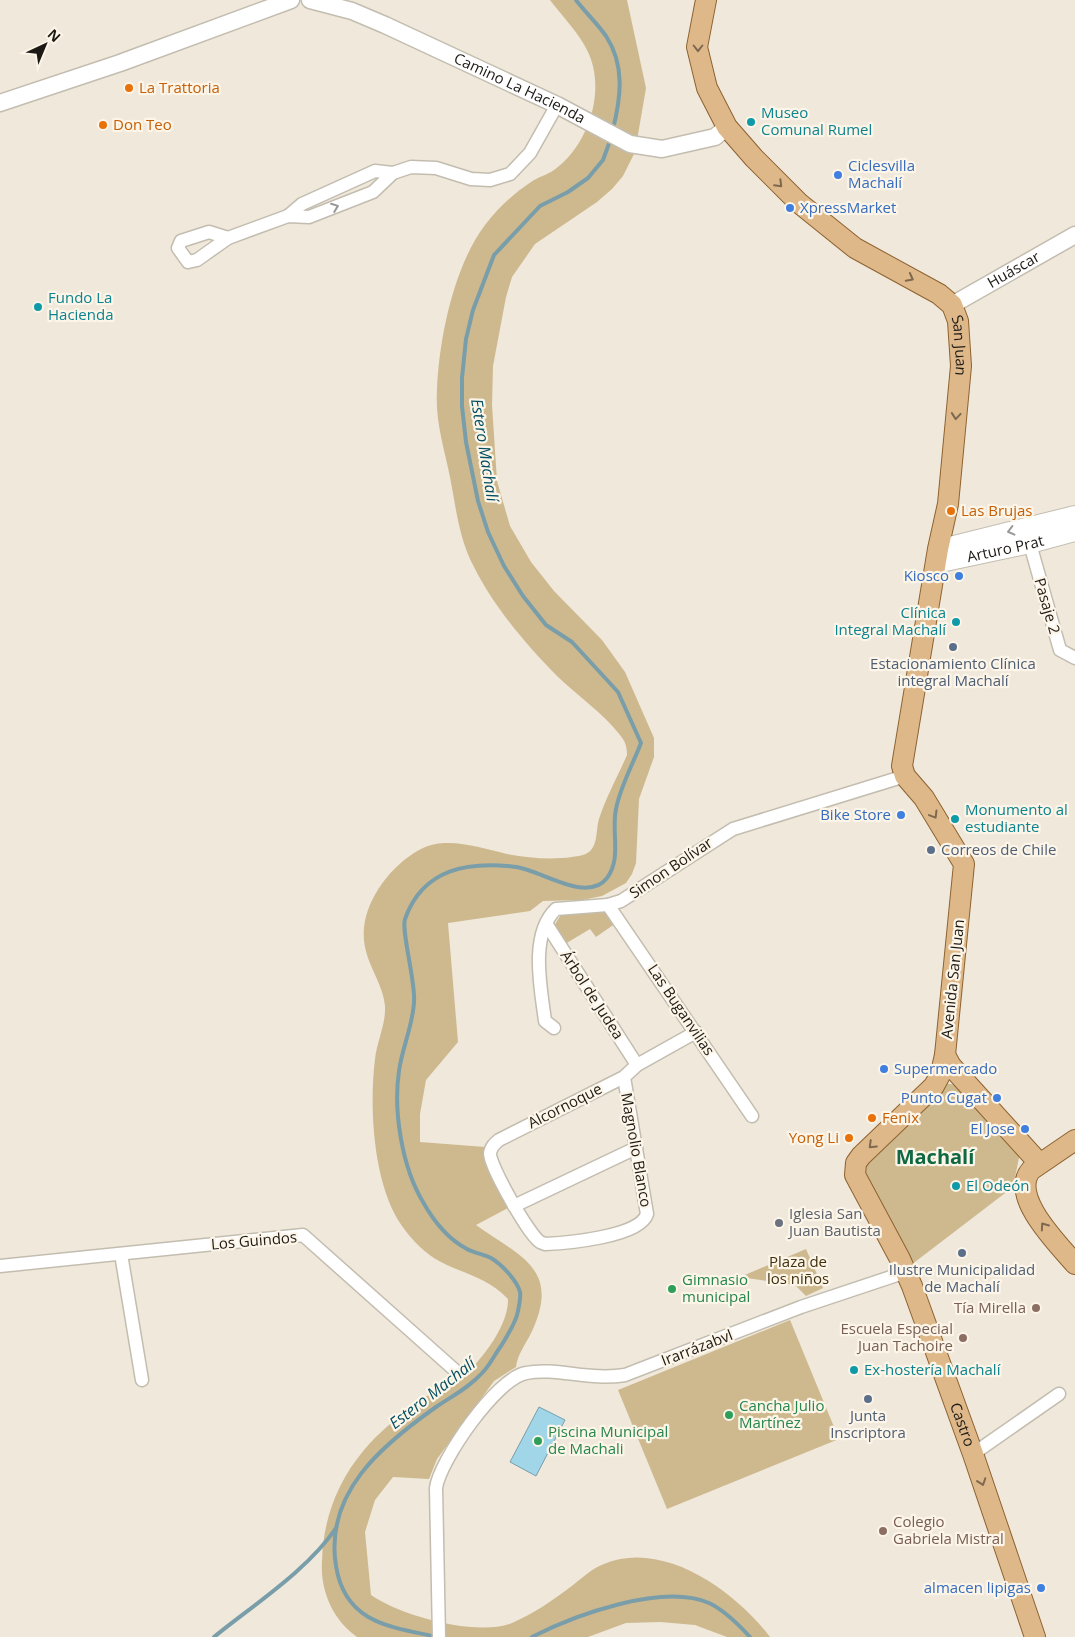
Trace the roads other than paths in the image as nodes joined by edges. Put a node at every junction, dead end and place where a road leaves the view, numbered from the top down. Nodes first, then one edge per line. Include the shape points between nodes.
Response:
1 (291, 0) edge
2 (310, 0) edge
3 (706, 0) edge
4 (0, 103) edge
5 (557, 105) junction
6 (727, 127) junction
7 (393, 174) junction
8 (288, 216) junction
9 (1075, 235) edge
10 (228, 238) dead end
11 (952, 306) junction
12 (1075, 515) edge
13 (1075, 532) edge
14 (1030, 544) junction
15 (937, 556) junction
16 (1075, 658) edge
17 (905, 776) junction
18 (608, 905) junction
19 (547, 925) junction
20 (554, 1028) dead end
21 (696, 1032) junction
22 (945, 1055) junction
23 (637, 1065) junction
24 (624, 1077) junction
25 (752, 1116) dead end
26 (1075, 1140) edge
27 (636, 1148) junction
28 (490, 1153) joint
29 (1039, 1163) junction
30 (514, 1206) junction
31 (121, 1254) junction
32 (1075, 1264) edge
33 (0, 1266) edge
34 (906, 1272) junction
35 (458, 1373) dead end
36 (142, 1380) dead end
37 (1059, 1394) dead end
38 (973, 1454) junction
39 (439, 1633) edge
40 (1035, 1637) edge

1 - 4 street
2 - 5 street, Camino La Hacienda via 352,11
3 -> 6 main road, San Juan via 696,47 707,88
5 - 6 street, Camino La Hacienda via 630,144 662,149 715,137
5 - 7 street via 530,153 510,174 490,180 471,179 436,168 411,167
6 -> 11 main road, San Juan via 798,204 855,248 934,290
7 - 8 street via 375,171 302,204
8 -> 7 street via 309,217 374,192
8 - 10 street
9 - 11 street, Huáscar
11 -> 15 main road, San Juan via 958,321 961,366 948,504
12 -> 15 main road, Arturo Prat
13 - 14 main road, Arturo Prat
14 - 15 main road, Arturo Prat
14 - 16 street, Pasaje 2 via 1060,650
15 - 17 main road, San Juan via 903,757
17 - 18 street, Simon Bolívar via 733,829 628,898
17 -> 22 main road, Avenida San Juan via 924,798 964,864
18 - 19 street, Simon Bolívar via 556,909
18 - 21 street, Las Buganvilias
19 - 20 street, Simon Bolívar via 538,964 545,1021
19 - 23 street, Árbol de Judea
21 - 23 street, Alcornoque
21 - 25 street, Las Buganvilias
22 - 29 main road, Avenida San Juan via 951,1066
22 -> 34 main road, Castro via 934,1086 856,1163 855,1175
23 - 24 street, Alcornoque
24 - 27 street, Magnolio Blanco
24 - 28 street, Alcornoque via 499,1140
26 - 29 main road
27 - 30 street
27 - 30 street, Magnolio Blanco via 648,1214 642,1223 596,1239 545,1244 536,1239
28 - 30 street, Magnolio Blanco
32 -> 29 main road via 1027,1201 1024,1186 1027,1174
31 - 33 street, Los Guindos
31 - 35 street, Los Guindos via 303,1234
31 - 36 street
34 - 38 main road, Castro
34 - 39 street, Irarrázabvl via 801,1307 625,1375 598,1378 524,1373 502,1386 448,1455 438,1476
37 - 38 street
38 -> 40 main road, Castro

